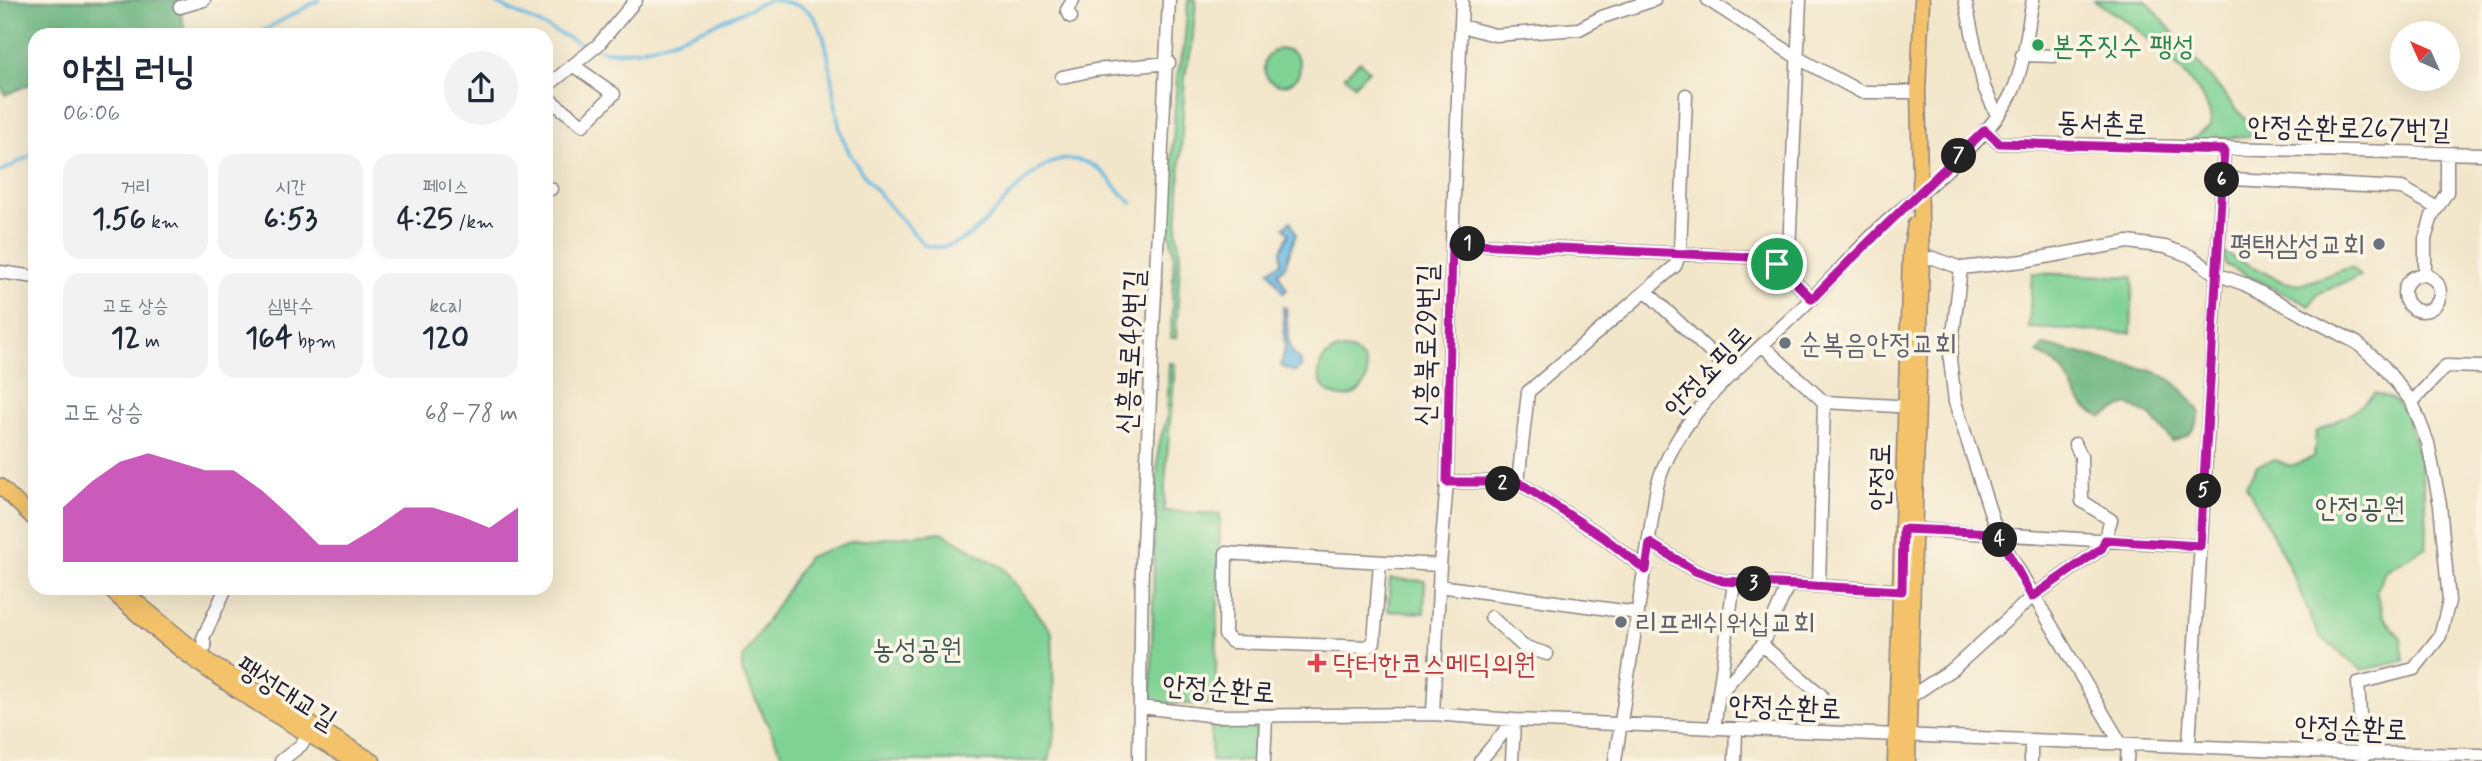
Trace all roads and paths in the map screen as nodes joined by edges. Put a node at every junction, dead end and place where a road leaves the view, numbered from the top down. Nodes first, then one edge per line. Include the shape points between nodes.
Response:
1 (204, 0) edge
2 (636, 0) edge
3 (1073, 0) edge
4 (1169, 0) edge
5 (1462, 0) edge
6 (1654, 0) edge
7 (1708, 0) edge
8 (1800, 0) edge
9 (1922, 0) edge
10 (1965, 0) edge
11 (2033, 0) edge
12 (180, 7) dead end
13 (1070, 17) dead end
14 (1461, 26) junction
15 (2022, 55) junction
16 (2054, 56) dead end
17 (1798, 58) junction
18 (1169, 63) junction
19 (574, 66) junction
20 (1062, 77) dead end
21 (553, 82) edge
22 (1918, 92) junction
23 (1686, 95) dead end
24 (553, 102) edge
25 (1997, 116) junction
26 (1985, 130) junction
27 (2224, 150) junction
28 (2447, 153) junction
29 (2482, 153) edge
30 (2233, 179) dead end
31 (1920, 195) junction
32 (2437, 208) junction
33 (1452, 243) junction
34 (1680, 253) junction
35 (1922, 259) junction
36 (1777, 264) junction
37 (1961, 268) junction
38 (0, 272) edge
39 (2216, 274) junction
40 (2425, 274) dead end
41 (28, 276) edge
42 (1646, 291) junction
43 (1812, 299) junction
44 (1763, 346) junction
45 (2482, 367) edge
46 (1733, 374) junction
47 (1824, 402) junction
48 (2412, 402) junction
49 (1911, 407) junction
50 (2075, 444) dead end
51 (1, 481) edge
52 (1447, 482) junction
53 (1518, 482) junction
54 (28, 502) edge
55 (28, 512) edge
56 (1908, 530) junction
57 (1997, 533) junction
58 (2105, 540) junction
59 (1650, 543) junction
60 (2200, 546) junction
61 (1380, 562) junction
62 (1440, 565) junction
63 (1646, 570) junction
64 (1734, 582) junction
65 (1788, 585) junction
66 (1439, 586) junction
67 (1819, 586) junction
68 (1908, 591) junction
69 (121, 595) edge
70 (223, 595) edge
71 (2032, 597) junction
72 (1638, 613) junction
73 (1491, 617) dead end
74 (1762, 645) junction
75 (1547, 654) dead end
76 (198, 658) junction
77 (1719, 694) junction
78 (1821, 695) dead end
79 (1904, 697) junction
80 (1141, 707) junction
81 (1433, 714) junction
82 (1266, 717) junction
83 (1514, 720) junction
84 (1618, 724) junction
85 (1714, 729) junction
86 (1736, 729) junction
87 (312, 730) junction
88 (1903, 734) junction
89 (2031, 741) junction
90 (2124, 744) junction
91 (2189, 745) junction
92 (2245, 747) junction
93 (2482, 755) edge
94 (2363, 757) edge
95 (281, 761) edge
96 (355, 761) edge
97 (373, 761) edge
98 (1139, 761) edge
99 (1264, 761) edge
100 (1480, 761) edge
101 (1512, 761) edge
102 (1615, 761) edge
103 (1735, 761) edge
104 (1895, 761) edge
105 (1908, 761) edge
106 (2031, 761) edge
107 (2127, 761) edge
108 (2244, 761) edge

1 - 12 street
2 - 19 street
3 - 13 street via 1067,10
4 - 18 street, 신흥북로49번길
5 - 14 street, 신흥북로29번길
6 - 14 street via 1579,29 1495,36
7 - 17 street
8 - 17 street
9 - 22 main road, 안정로
10 - 25 street via 1984,87
11 - 15 street
14 - 33 street, 신흥북로29번길
15 - 16 street
15 - 25 street via 2016,85
17 - 22 street via 1861,92
17 - 36 street via 1789,252
18 - 20 street
18 - 80 street, 신흥북로49번길 via 1142,564
19 - 21 street
19 - 24 street via 614,93 583,125
22 - 31 main road, 안정로
23 - 34 street
25 - 26 street
26 - 27 street, 동서촌로 via 1999,143
26 - 31 street
27 - 28 street, 안정순환로267번길
27 - 39 street, 안정순환로267번길
28 - 29 street, 안정순환로267번길
28 - 32 street via 2447,192
30 - 32 street via 2402,188
31 - 35 main road, 안정로
31 - 43 street, 안정쇼핑로 via 1890,219
31 - 49 main road, 안정로 via 1910,253
32 - 40 street via 2425,239
33 - 34 street
33 - 52 street, 신흥북로29번길
34 - 36 street via 1771,258
34 - 42 street via 1675,266
35 - 37 street
35 - 49 main road, 안정로
36 - 43 street
37 - 39 street via 2128,242 2190,256
37 - 57 street via 1950,359 1955,402
38 - 41 street
39 - 48 street via 2357,343
39 - 60 street, 안정순환로267번길
42 - 46 street
42 - 53 street via 1528,392
43 - 44 street, 안정쇼핑로
44 - 46 street, 안정쇼핑로
44 - 47 street
45 - 48 street via 2446,366
46 - 59 street, 안정쇼핑로 via 1683,428 1665,459
47 - 49 street
47 - 67 street
48 - 94 street via 2428,443 2435,480 2449,601 2440,636 2414,669 2358,683
49 - 56 main road, 안정로
50 - 58 street via 2081,456 2082,501 2111,520
51 - 54 main road
51 - 55 main road
52 - 53 street
52 - 62 street, 신흥북로29번길
53 - 63 street
56 - 57 street
56 - 68 main road, 안정로
57 - 58 street
57 - 71 street
58 - 60 street
58 - 71 street via 2102,548
59 - 63 street, 안정쇼핑로
59 - 64 street via 1695,571
60 - 91 street, 안정순환로267번길
61 - 61 street via 1226,553 1225,635 1231,642 1367,647 1374,642
61 - 62 street
62 - 66 street, 신흥북로29번길
63 - 72 street, 안정쇼핑로
64 - 65 street
64 - 77 street
65 - 67 street
65 - 74 street
66 - 72 street
66 - 81 street, 신흥북로29번길
67 - 68 street
68 - 79 main road, 안정로
69 - 76 main road, 팽성대교길 via 151,628
70 - 76 street, 팽성대교길
71 - 79 street via 1954,668
71 - 90 street
72 - 84 street, 안정쇼핑로
73 - 75 street via 1523,646
74 - 77 street
74 - 78 street
76 - 87 main road, 팽성대교길
77 - 85 street
79 - 88 main road, 안정로
80 - 82 street, 안정순환로
80 - 98 street, 안정순환로
81 - 82 street, 안정순환로
81 - 83 street, 안정순환로
82 - 99 street
83 - 84 street, 안정순환로
83 - 100 street
83 - 101 street
84 - 85 street, 안정순환로
84 - 102 street, 안정쇼핑로
85 - 86 street, 안정순환로
86 - 88 street, 안정순환로
86 - 103 street
87 - 95 street
87 - 96 main road, 팽성대교길
87 - 97 main road
88 - 89 street, 안정순환로
88 - 104 main road, 안정로
88 - 105 main road, 안정로
89 - 90 street, 안정순환로
89 - 106 street
90 - 91 street, 안정순환로
90 - 107 street
91 - 92 street, 안정순환로
92 - 94 street, 안정순환로
92 - 108 street
93 - 94 street, 안정순환로

